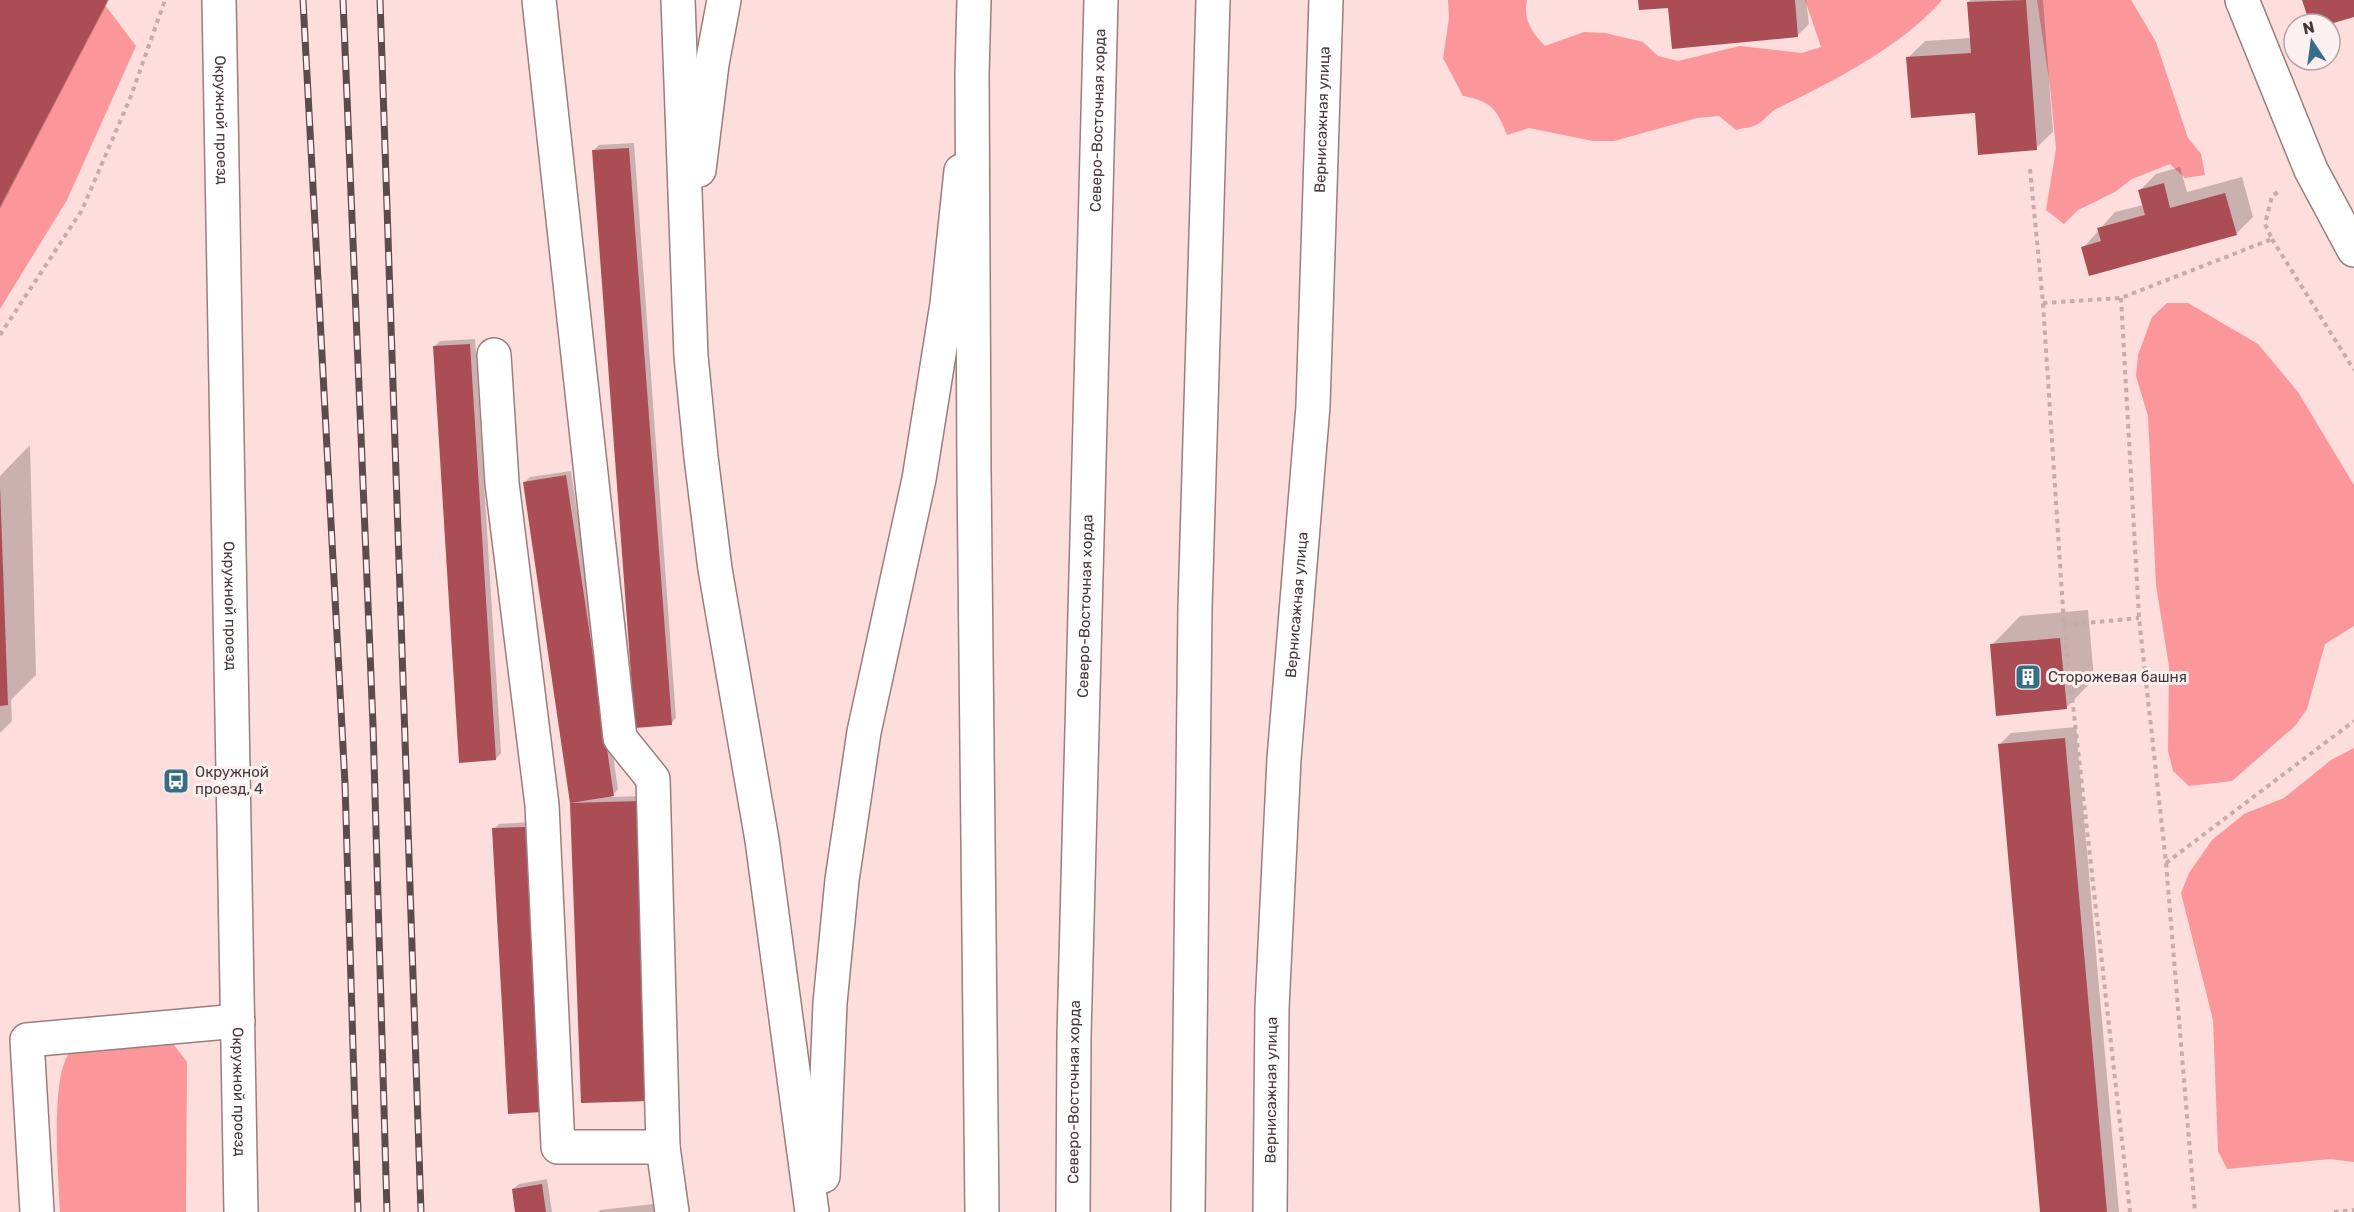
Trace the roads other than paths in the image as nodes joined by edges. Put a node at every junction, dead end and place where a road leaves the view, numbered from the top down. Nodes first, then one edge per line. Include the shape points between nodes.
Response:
1 (219, 0) edge
2 (539, 0) edge
3 (678, 0) edge
4 (724, 0) edge
5 (974, 0) edge
6 (1101, 0) edge
7 (1213, 0) edge
8 (1326, 0) edge
9 (2242, 0) edge
10 (972, 74) junction
11 (2354, 250) edge
12 (687, 264) junction
13 (494, 355) dead end
14 (238, 1021) junction
15 (663, 1147) junction
16 (37, 1212) edge
17 (241, 1212) edge
18 (672, 1212) edge
19 (812, 1212) edge
20 (821, 1212) edge
21 (982, 1212) edge
22 (1073, 1212) edge
23 (1188, 1212) edge
24 (1270, 1212) edge

1 - 14 street, Окружной проезд
2 - 15 street via 620,738 653,779
3 - 12 street
4 - 12 street via 712,64
5 - 10 street
6 - 22 street, Северо-Восточная хорда via 1074,1036
7 - 23 street via 1195,608
8 - 24 street, Вернисажная улица via 1313,406 1284,759 1274,984
9 - 11 street via 2311,170
10 - 20 street via 947,304 924,444 864,732 842,880 830,1003
10 - 21 street
12 - 19 street via 691,356 715,569 762,840
13 - 15 street via 502,483 542,805 558,1147
14 - 16 street via 27,1040
14 - 17 street, Окружной проезд
15 - 18 street

